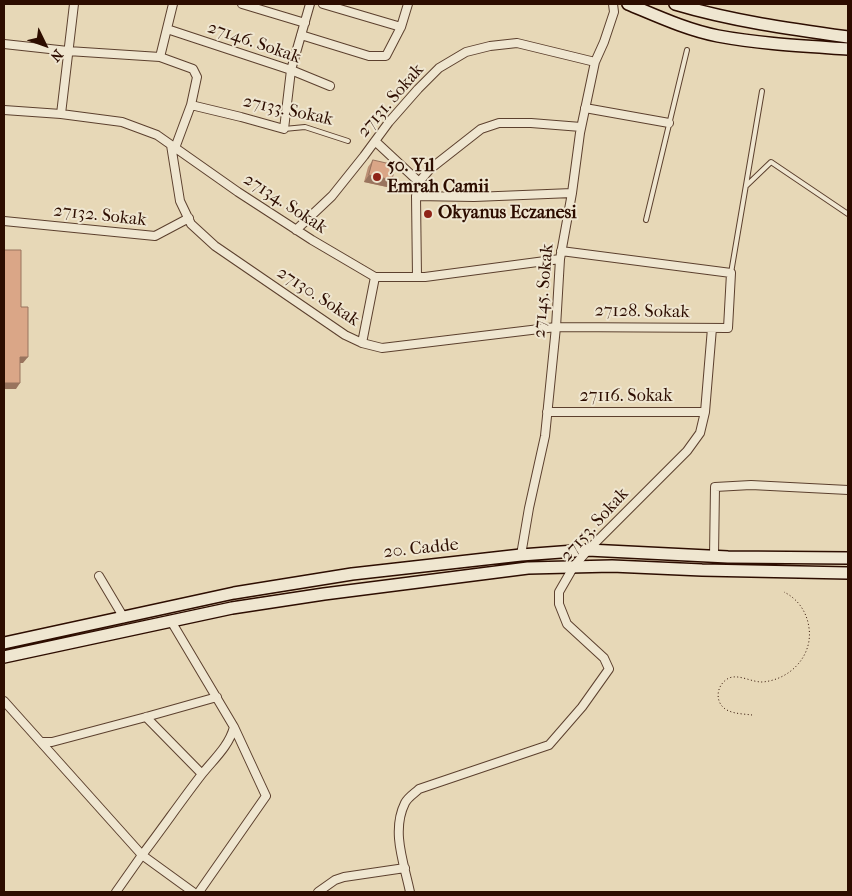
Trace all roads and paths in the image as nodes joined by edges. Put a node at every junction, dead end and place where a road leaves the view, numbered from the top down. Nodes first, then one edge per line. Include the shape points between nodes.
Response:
1 (74, 4) edge
2 (172, 4) edge
3 (242, 4) edge
4 (310, 4) edge
5 (324, 4) edge
6 (408, 4) edge
7 (613, 4) edge
8 (628, 4) edge
9 (675, 4) edge
10 (708, 8) edge
11 (305, 23) junction
12 (401, 27) junction
13 (167, 29) junction
14 (301, 35) junction
15 (848, 37) edge
16 (4, 44) edge
17 (686, 50) dead end
18 (848, 50) edge
19 (68, 51) junction
20 (160, 57) junction
21 (595, 62) junction
22 (291, 70) junction
23 (330, 86) dead end
24 (762, 91) dead end
25 (192, 105) junction
26 (586, 108) junction
27 (4, 110) edge
28 (61, 114) junction
29 (669, 124) junction
30 (581, 127) junction
31 (284, 129) junction
32 (348, 141) dead end
33 (375, 141) junction
34 (173, 146) junction
35 (420, 182) junction
36 (746, 187) junction
37 (572, 193) junction
38 (416, 196) junction
39 (848, 214) edge
40 (189, 218) junction
41 (646, 220) dead end
42 (4, 221) edge
43 (296, 230) junction
44 (561, 255) junction
45 (731, 273) junction
46 (375, 277) junction
47 (417, 277) junction
48 (556, 327) junction
49 (712, 328) junction
50 (362, 343) junction
51 (547, 412) junction
52 (705, 412) junction
53 (848, 490) edge
54 (588, 550) junction
55 (521, 555) junction
56 (714, 556) junction
57 (848, 558) edge
58 (574, 566) junction
59 (848, 573) edge
60 (99, 576) dead end
61 (784, 592) dead end
62 (124, 618) junction
63 (171, 621) junction
64 (4, 643) edge
65 (4, 657) edge
66 (217, 697) junction
67 (4, 701) edge
68 (752, 715) dead end
69 (146, 717) junction
70 (234, 727) junction
71 (40, 742) junction
72 (202, 774) junction
73 (142, 855) junction
74 (405, 868) junction
75 (116, 892) edge
76 (193, 892) edge
77 (199, 892) edge
78 (318, 892) edge
79 (410, 892) edge

1 - 19 street
2 - 13 street
3 - 11 street
4 - 11 street
5 - 12 street
6 - 12 street
7 - 21 street, 27145. Sokak via 614,12
8 - 18 main road via 717,35
9 - 10 main road
10 - 15 main road via 779,28
11 - 14 street
12 - 14 street via 386,56 369,56
13 - 20 street
13 - 22 street, 27146. Sokak
14 - 22 street
16 - 19 street
17 - 29 lane
19 - 20 street
19 - 28 street
20 - 25 street via 193,68 198,77
21 - 26 street, 27145. Sokak
21 - 33 street, 27131. Sokak via 517,43 466,52 439,68
22 - 23 street, 27146. Sokak
22 - 31 street
24 - 36 lane
25 - 31 street, 27133. Sokak
25 - 34 street
26 - 29 street
26 - 30 street, 27145. Sokak
27 - 28 street, 27134. Sokak
28 - 34 street, 27134. Sokak via 122,122 157,135
29 - 41 lane
30 - 35 street via 499,123 481,129 430,169
30 - 37 street, 27145. Sokak
31 - 32 lane, 27133. Sokak via 305,127
33 - 35 street
33 - 43 street, 27131. Sokak via 332,196
34 - 40 street, 27130. Sokak via 180,201
34 - 43 street, 27134. Sokak
35 - 38 street
36 - 39 lane via 771,162
36 - 45 lane
37 - 38 street
37 - 44 street, 27145. Sokak
38 - 47 street
40 - 42 street, 27132. Sokak via 155,236
40 - 50 street, 27130. Sokak via 191,224 215,246 345,335
43 - 46 street, 27134. Sokak
44 - 45 street
44 - 47 street
44 - 48 street, 27145. Sokak
45 - 49 street, 27128. Sokak via 728,328
46 - 47 street
46 - 50 street
48 - 49 street, 27128. Sokak
48 - 50 street, 27130. Sokak via 382,348
48 - 51 street, 27145. Sokak
49 - 52 street, 27153. Sokak
51 - 52 street, 27116. Sokak
51 - 55 street, 27145. Sokak
52 - 54 street, 27153. Sokak via 700,433 687,451
53 - 56 street via 751,484 715,487
54 - 55 main road, 20. Cadde
54 - 56 main road, 20. Cadde
54 - 58 street, 27153. Sokak
55 - 62 main road, 20. Cadde via 342,576 234,593
56 - 57 main road, 20. Cadde
58 - 59 main road
58 - 63 main road via 528,568 324,594
58 - 74 street, 27153. Sokak via 559,592 560,604 567,624 604,658 609,669 582,707 549,744 419,789 406,801 399,822 398,839
60 - 62 street
61 - 68 path via 801,606 808,619 810,634 800,662 776,680 728,679 718,692 724,708
62 - 64 main road, 20. Cadde
63 - 65 main road
63 - 66 street
66 - 69 street
66 - 70 street
67 - 71 street
69 - 71 street via 52,742
69 - 72 street
70 - 72 street via 231,738
70 - 77 street via 266,796
71 - 73 street
72 - 73 street
73 - 75 street
73 - 76 street
74 - 78 street via 344,877
74 - 79 street, 27153. Sokak

